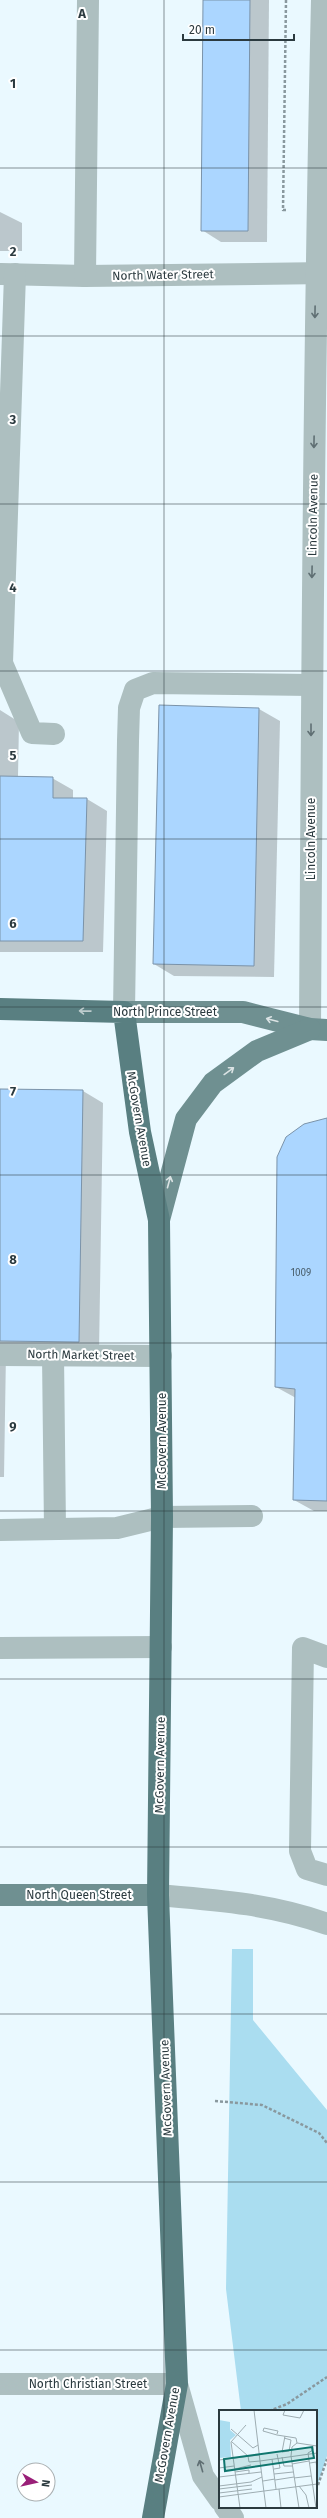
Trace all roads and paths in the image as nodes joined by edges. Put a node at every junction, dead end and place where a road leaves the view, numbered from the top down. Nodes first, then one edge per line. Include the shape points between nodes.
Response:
1 (88, 0) edge
2 (286, 0) edge
3 (322, 0) edge
4 (283, 210) dead end
5 (321, 273) edge
6 (7, 274) edge
7 (85, 276) junction
8 (1, 657) edge
9 (316, 693) edge
10 (54, 734) dead end
11 (0, 1009) edge
12 (124, 1012) junction
13 (319, 1030) edge
14 (159, 1220) junction
15 (0, 1355) edge
16 (53, 1355) junction
17 (161, 1356) junction
18 (252, 1516) dead end
19 (162, 1517) junction
20 (55, 1529) junction
21 (0, 1530) edge
22 (162, 1647) junction
23 (0, 1648) edge
24 (327, 1657) edge
25 (327, 1874) edge
26 (0, 1895) edge
27 (158, 1895) junction
28 (327, 1924) edge
29 (215, 2101) dead end
30 (327, 2143) edge
31 (327, 2377) edge
32 (0, 2384) edge
33 (177, 2384) junction
34 (272, 2410) edge
35 (327, 2459) edge
36 (318, 2485) dead end
37 (219, 2498) edge
38 (226, 2508) edge
39 (153, 2518) edge
40 (233, 2518) edge

1 - 7 street
2 - 4 path
3 - 5 street, Lincoln Avenue
5 - 7 street, North Water Street
5 -> 9 street, Lincoln Avenue
6 - 7 street, North Water Street
6 - 8 street
8 - 10 street via 32,733
9 - 12 street via 153,683 135,690 129,708
9 -> 13 street, Lincoln Avenue
12 -> 11 highway, North Prince Street
13 -> 12 main road, North Prince Street via 243,1012
12 - 14 highway, McGovern Avenue via 138,1118
14 -> 13 main road via 186,1119 214,1083 257,1051
14 - 17 highway, McGovern Avenue
15 - 16 street, North Market Street
16 - 17 street, North Market Street
16 - 20 street
17 - 19 highway, McGovern Avenue
18 - 19 street
19 - 20 street via 117,1528
19 - 22 highway, McGovern Avenue
20 - 21 street
22 - 23 street
22 - 27 highway, McGovern Avenue
24 - 25 street via 303,1648 300,1851 307,1869
26 - 27 main road, North Queen Street
27 - 28 street via 260,1905 303,1915
27 - 33 highway, McGovern Avenue
29 - 30 path via 262,2105 319,2133
31 - 34 path via 287,2404
32 - 33 street, North Christian Street
37 -> 33 street via 204,2476
33 - 39 highway, McGovern Avenue
35 - 36 path
38 - 40 street

